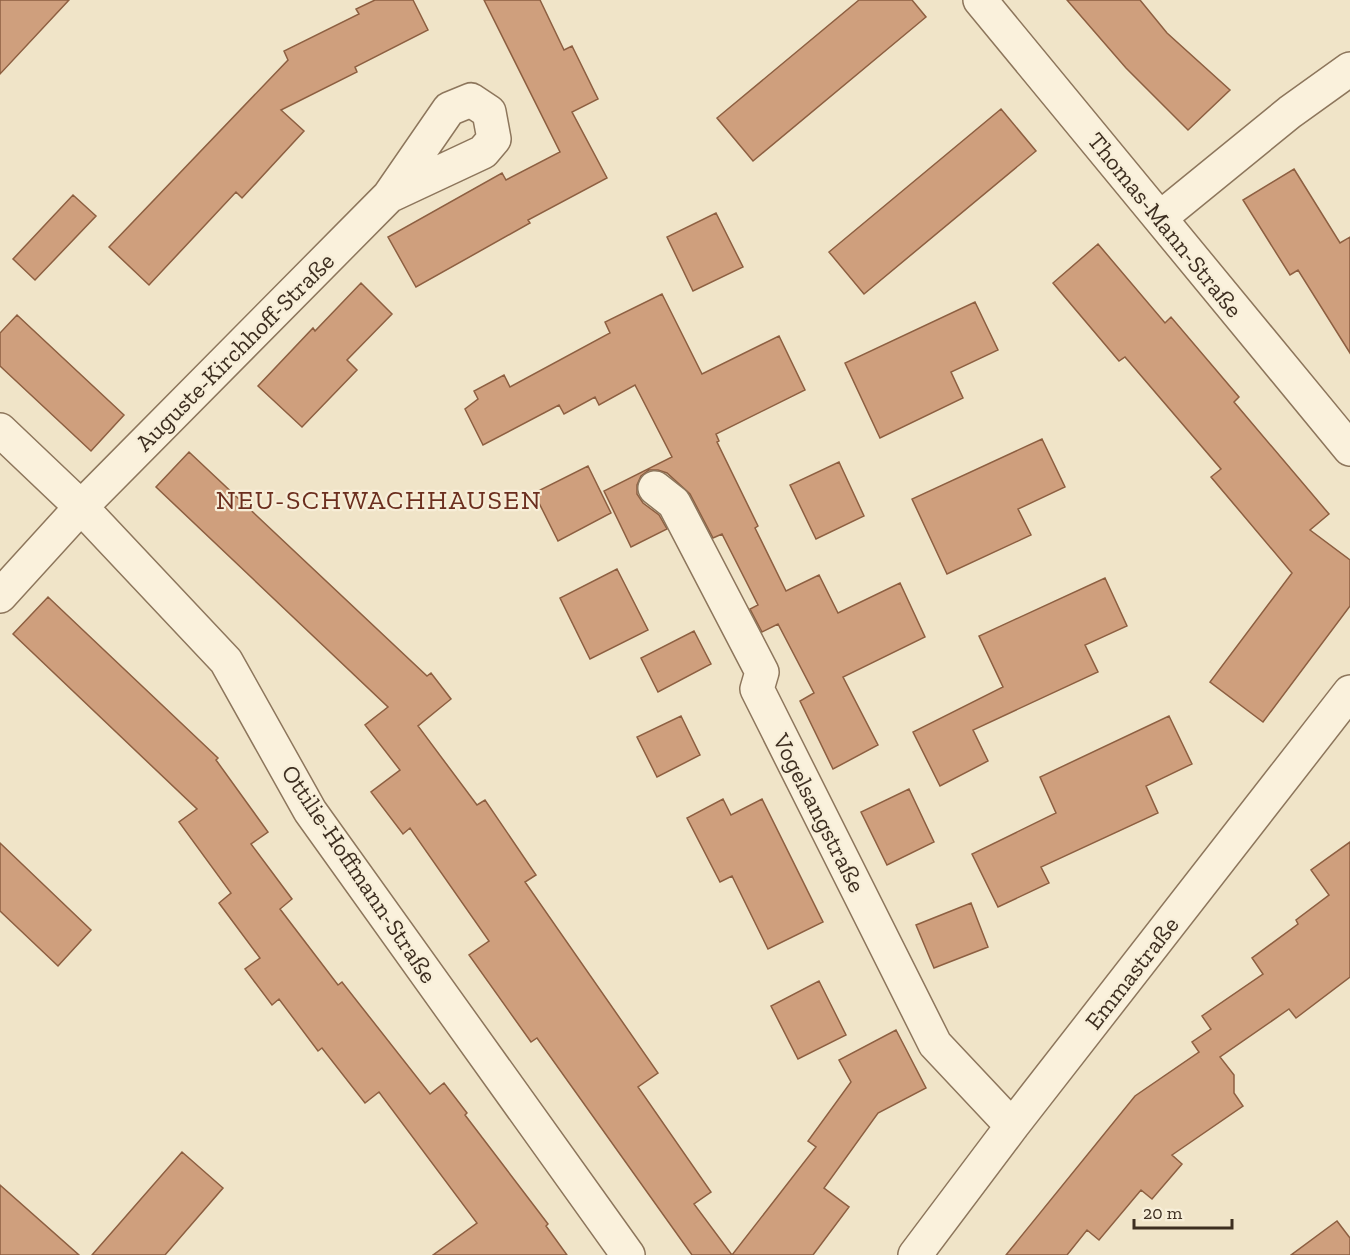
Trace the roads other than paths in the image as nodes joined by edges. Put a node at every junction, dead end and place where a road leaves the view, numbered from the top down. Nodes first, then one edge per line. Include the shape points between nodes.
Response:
1 (980, 0) edge
2 (1350, 69) edge
3 (389, 196) dead end
4 (1160, 218) junction
5 (0, 430) edge
6 (1350, 449) edge
7 (655, 488) dead end
8 (81, 507) junction
9 (0, 596) edge
10 (1350, 692) edge
11 (1012, 1126) junction
12 (628, 1255) edge
13 (915, 1255) edge

1 - 4 street, Thomas-Mann-Straße
2 - 4 street via 1290,112
3 - 8 street, Auguste-Kirchhoff-Straße
4 - 6 street, Thomas-Mann-Straße
5 - 8 street, Ottilie-Hoffmann-Straße
7 - 11 street, Vogelsangstraße via 674,503 762,672 758,689 935,1044
8 - 9 street, Auguste-Kirchhoff-Straße
8 - 12 street, Ottilie-Hoffmann-Straße via 226,661 310,811
10 - 11 street, Emmastraße
11 - 13 street, Emmastraße

